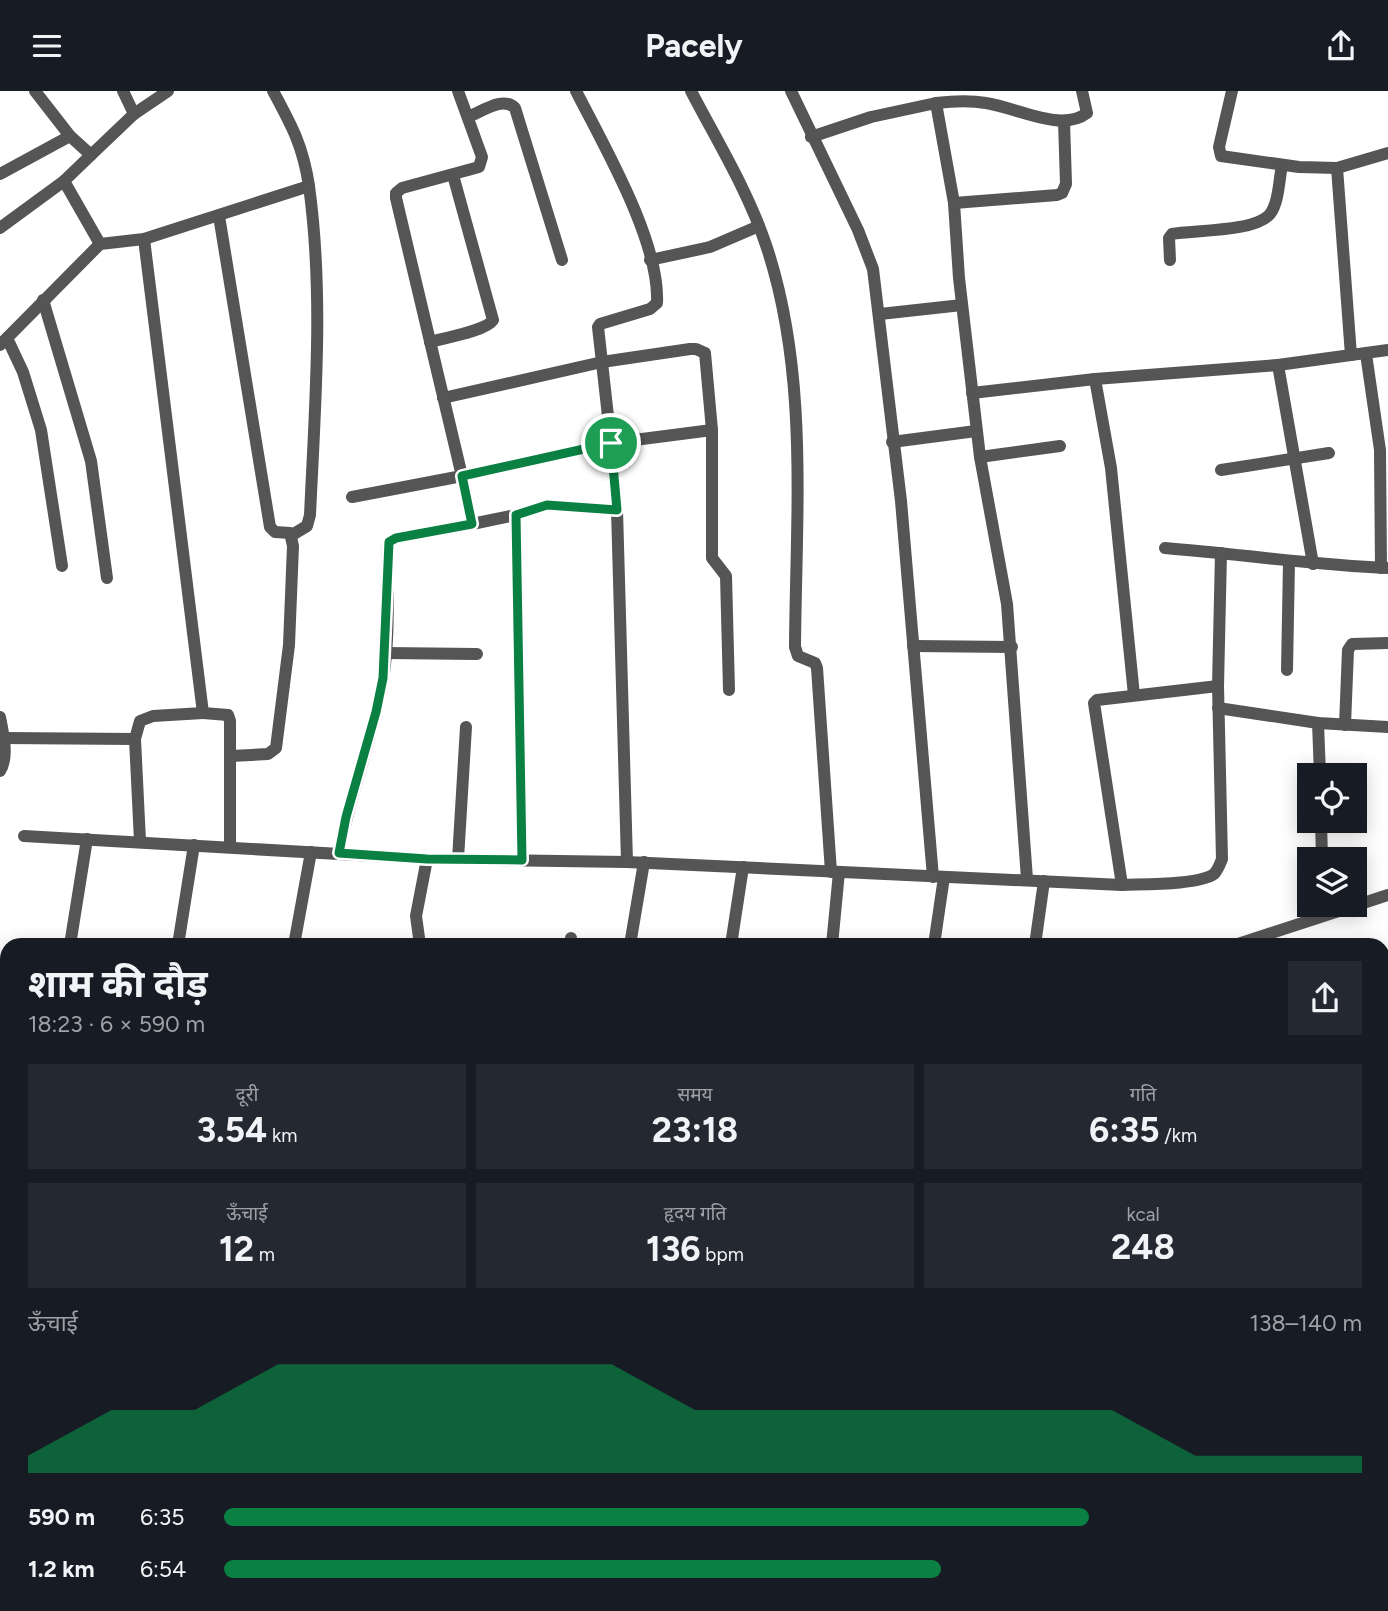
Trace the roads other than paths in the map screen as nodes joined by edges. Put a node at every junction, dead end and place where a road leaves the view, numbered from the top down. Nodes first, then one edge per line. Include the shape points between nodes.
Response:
1 (35, 91) edge
2 (168, 91) edge
3 (272, 91) edge
4 (458, 91) edge
5 (576, 91) edge
6 (691, 91) edge
7 (791, 91) edge
8 (1082, 91) edge
9 (1232, 91) edge
10 (124, 93) edge
11 (936, 103) junction
12 (134, 114) junction
13 (468, 117) junction
14 (1064, 121) junction
15 (71, 136) junction
16 (811, 137) junction
17 (1388, 153) edge
18 (91, 155) junction
19 (1282, 165) junction
20 (1337, 168) junction
21 (0, 174) edge
22 (453, 175) junction
23 (64, 181) junction
24 (309, 186) junction
25 (954, 203) junction
26 (219, 216) junction
27 (759, 226) junction
28 (0, 228) edge
29 (144, 239) junction
30 (100, 244) junction
31 (562, 260) dead end
32 (650, 260) junction
33 (1170, 260) dead end
34 (43, 300) junction
35 (962, 305) junction
36 (880, 314) junction
37 (4, 341) edge
38 (430, 342) junction
39 (1388, 350) edge
40 (1366, 353) junction
41 (1351, 355) junction
42 (602, 362) junction
43 (1278, 365) junction
44 (1096, 379) junction
45 (972, 393) junction
46 (443, 398) junction
47 (712, 430) junction
48 (976, 431) junction
49 (892, 442) junction
50 (611, 443) junction
51 (1060, 446) dead end
52 (1329, 453) dead end
53 (980, 457) junction
54 (1294, 458) junction
55 (1221, 470) dead end
56 (462, 476) junction
57 (352, 497) dead end
58 (617, 510) junction
59 (516, 515) junction
60 (472, 524) junction
61 (292, 535) junction
62 (1165, 548) dead end
63 (1221, 552) junction
64 (1289, 562) junction
65 (1313, 564) junction
66 (62, 566) dead end
67 (1385, 568) edge
68 (107, 578) dead end
69 (1388, 643) edge
70 (913, 646) junction
71 (1012, 647) junction
72 (385, 653) junction
73 (477, 654) dead end
74 (1287, 670) dead end
75 (1218, 686) junction
76 (729, 690) dead end
77 (1134, 695) junction
78 (1219, 708) junction
79 (203, 713) junction
80 (0, 717) edge
81 (1318, 723) junction
82 (1345, 725) junction
83 (466, 727) dead end
84 (1388, 727) edge
85 (4, 738) junction
86 (135, 739) junction
87 (231, 757) junction
88 (1320, 763) edge
89 (0, 771) edge
90 (24, 836) dead end
91 (87, 839) junction
92 (140, 841) junction
93 (194, 845) junction
94 (230, 847) junction
95 (311, 852) junction
96 (339, 853) junction
97 (427, 859) junction
98 (458, 859) junction
99 (522, 860) junction
100 (626, 862) junction
101 (644, 862) junction
102 (743, 867) junction
103 (835, 872) junction
104 (939, 877) junction
105 (1027, 879) junction
106 (1044, 881) junction
107 (1122, 885) junction
108 (1388, 895) edge
109 (1367, 900) edge
110 (1306, 917) edge
111 (71, 938) edge
112 (179, 938) edge
113 (295, 938) edge
114 (419, 938) edge
115 (631, 938) edge
116 (732, 938) edge
117 (832, 938) edge
118 (935, 938) edge
119 (1036, 938) edge
120 (1253, 938) edge

1 - 15 street
2 - 12 street
3 - 24 street via 299,141
4 - 13 street
5 - 32 street via 635,214
6 - 27 street
7 - 16 street
8 - 14 street via 1087,113
9 - 19 street via 1221,156
10 - 12 street
11 - 14 street via 989,103
11 - 16 street via 871,117
11 - 25 street
12 - 18 street
13 - 22 street via 482,161 479,167
13 - 31 street via 503,102 515,108
14 - 25 street via 1066,184 1062,193
15 - 18 street
15 - 21 street
16 - 36 street via 869,255
17 - 20 street
18 - 23 street
19 - 20 street
19 - 33 street via 1273,207 1266,217 1248,225 1172,235
20 - 41 street
22 - 38 street via 402,188 396,198
22 - 38 street via 493,320 482,328
23 - 28 street
23 - 30 street
24 - 26 street
24 - 61 street via 318,346 310,515 307,526
25 - 35 street
26 - 29 street
26 - 61 street via 270,527
27 - 32 street via 709,247
27 - 103 street via 781,300 796,393 795,647 799,656 817,667
29 - 30 street
29 - 79 street
30 - 34 street
32 - 42 street via 657,303 600,324
34 - 37 street
34 - 68 street via 91,461
35 - 36 street
35 - 45 street
36 - 49 street
37 - 66 street via 23,372 41,430
38 - 46 street
39 - 40 street
40 - 41 street
40 - 67 street via 1380,450
41 - 43 street
42 - 46 street
42 - 47 street via 701,351 707,359
42 - 50 street
43 - 44 street
43 - 54 street
44 - 45 street
44 - 77 street via 1111,468
45 - 48 street
46 - 56 street
47 - 50 street
47 - 76 street via 712,558 726,576
48 - 49 street
48 - 53 street
49 - 70 street
50 - 56 street
50 - 58 street
51 - 53 street
52 - 54 street
53 - 71 street
54 - 55 street
54 - 65 street
56 - 57 street
56 - 60 street
58 - 59 street via 547,505
58 - 100 street
59 - 60 street
59 - 99 street
60 - 72 street via 389,542
61 - 87 street via 292,619 276,748 268,754
62 - 63 street
63 - 64 street
63 - 75 street
64 - 65 street
64 - 74 street
65 - 67 street
69 - 82 street via 1357,643 1348,650
70 - 71 street
70 - 104 street
71 - 105 street
72 - 73 street
72 - 96 street via 376,712
75 - 77 street
75 - 78 street
77 - 107 street via 1097,700 1093,706
78 - 81 street
78 - 107 street via 1219,868 1208,877 1191,881
79 - 86 street via 146,717 140,721
79 - 87 street via 228,715
80 - 85 street
81 - 82 street
81 - 88 street
82 - 84 street
83 - 98 street
85 - 86 street
85 - 89 street
86 - 92 street
87 - 94 street
90 - 91 street
91 - 92 street
91 - 111 street
92 - 93 street
93 - 94 street
93 - 112 street
94 - 95 street
95 - 96 street
95 - 113 street
96 - 97 street
97 - 98 street
97 - 114 street via 416,916
98 - 99 street
99 - 100 street
100 - 101 street
101 - 102 street
101 - 115 street
102 - 103 street
102 - 116 street
103 - 104 street
103 - 117 street
104 - 105 street
104 - 118 street
105 - 106 street
106 - 107 street
106 - 119 street
108 - 109 street
110 - 120 street

